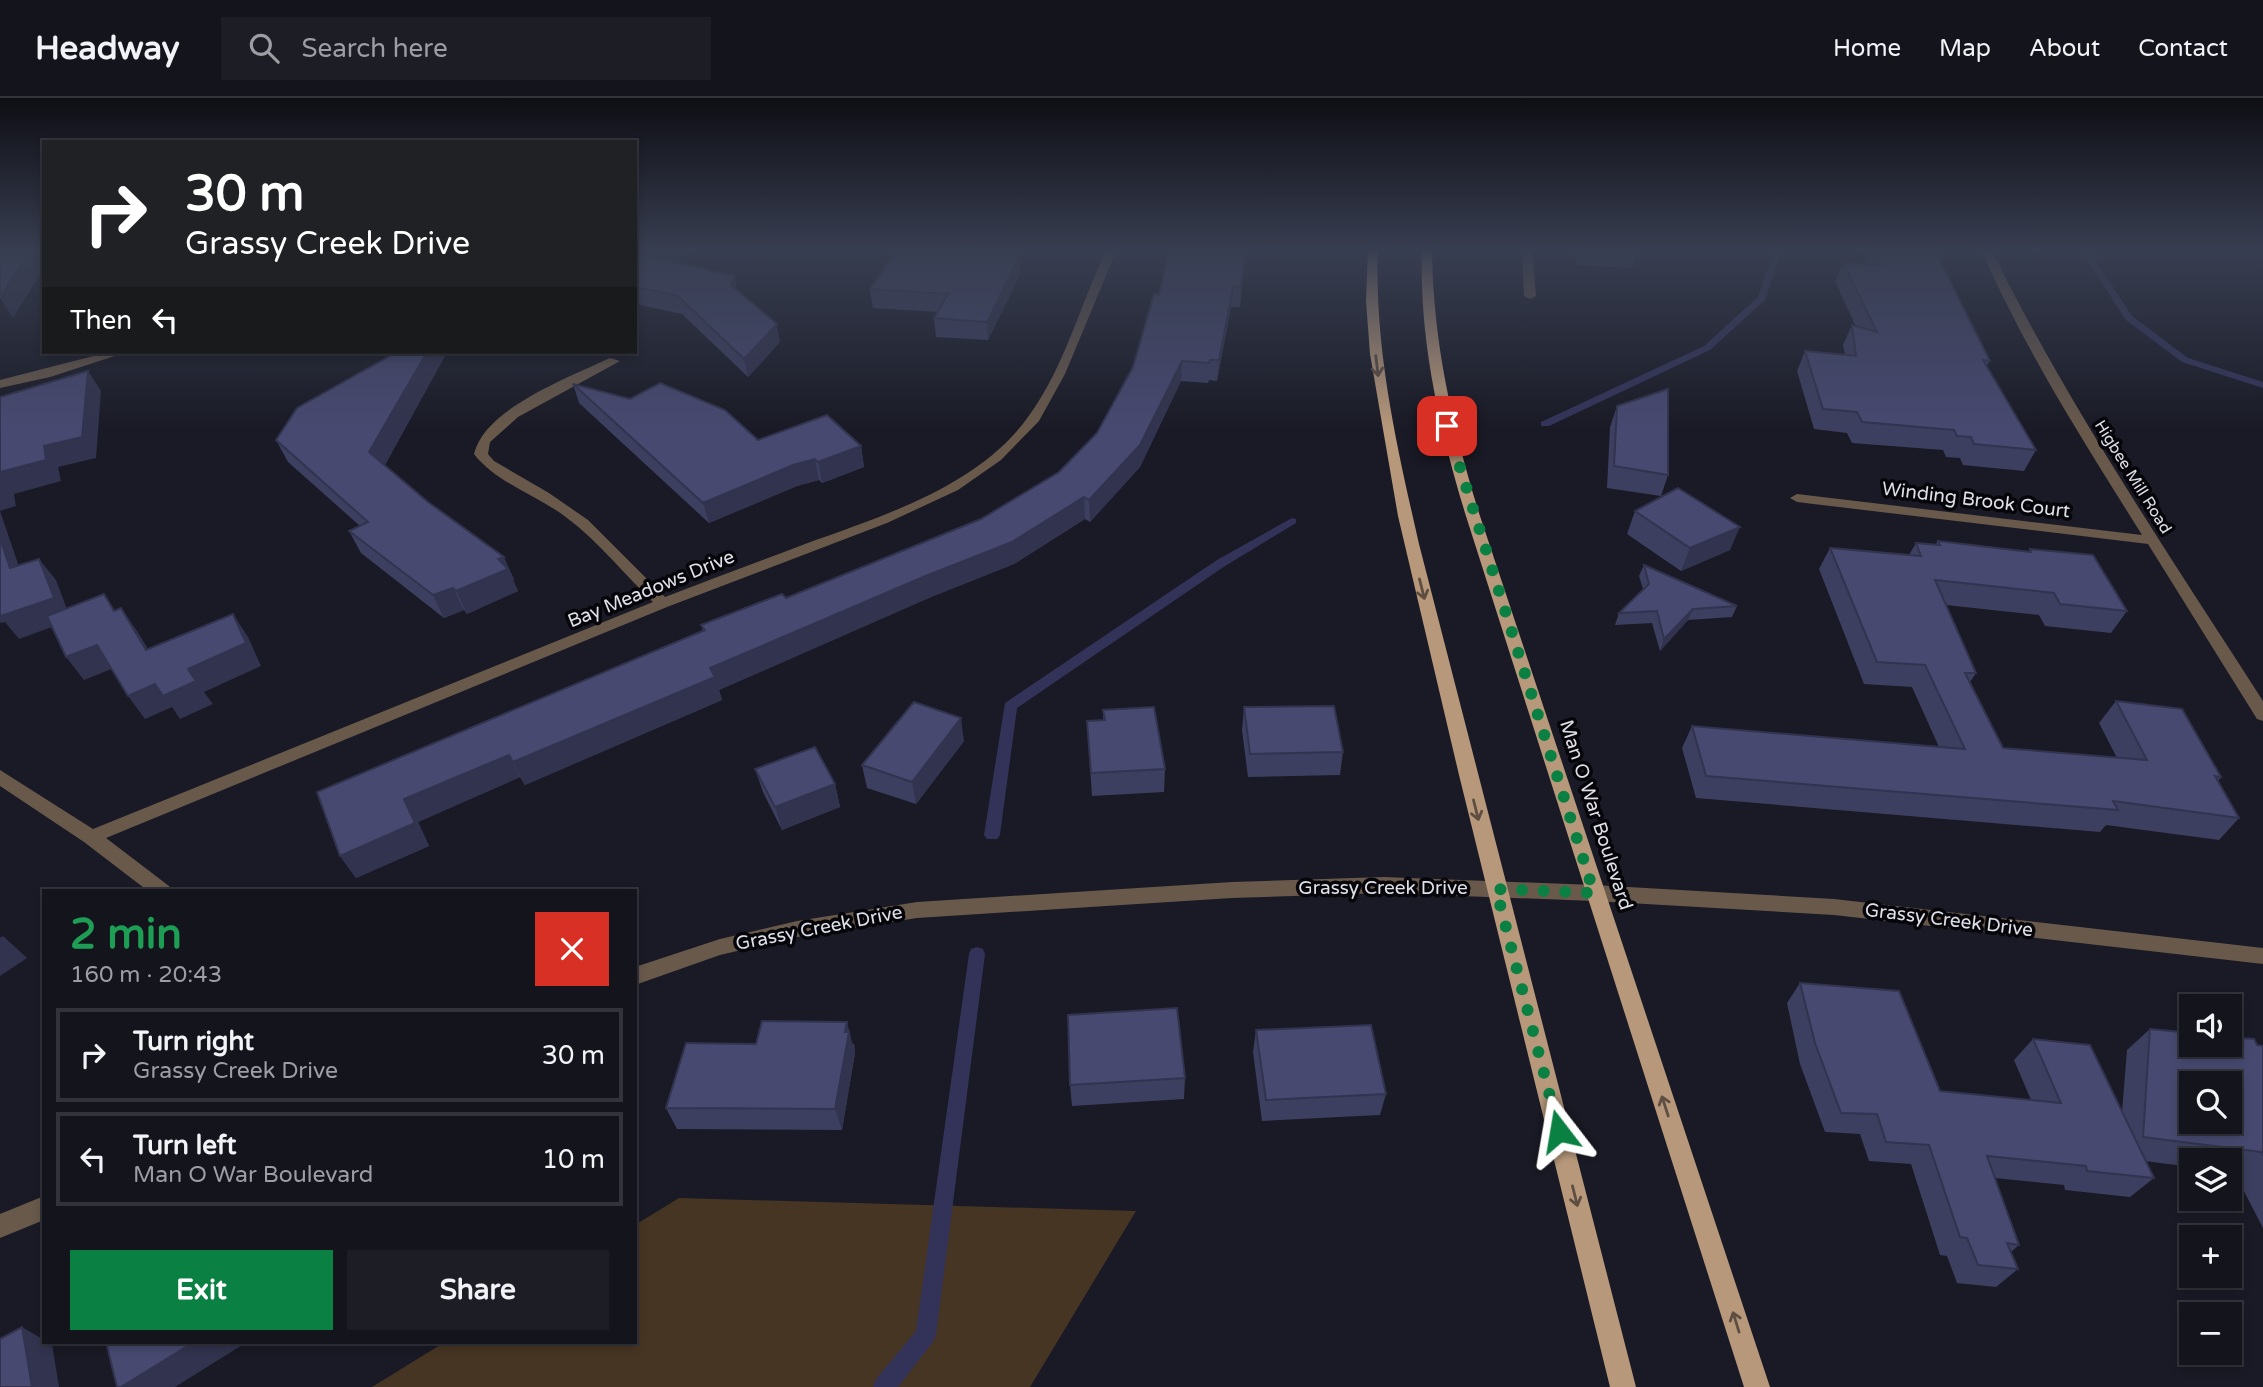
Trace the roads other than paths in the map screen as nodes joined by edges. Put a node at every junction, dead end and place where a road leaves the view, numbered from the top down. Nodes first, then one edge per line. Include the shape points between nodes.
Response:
1 (1084, 309) edge
2 (1374, 309) edge
3 (1428, 309) edge
4 (2015, 309) edge
5 (114, 354) edge
6 (614, 361) dead end
7 (0, 384) edge
8 (1797, 498) dead end
9 (2151, 540) junction
10 (663, 603) junction
11 (2263, 715) edge
12 (0, 778) edge
13 (91, 837) junction
14 (159, 889) edge
15 (1496, 889) junction
16 (1594, 893) junction
17 (2263, 956) edge
18 (637, 975) edge
19 (42, 1209) edge
20 (0, 1226) edge
21 (1623, 1387) edge
22 (1757, 1387) edge

1 - 10 street, Bay Meadows Drive via 1041,407 1017,439 983,467 949,490 900,513
2 -> 15 main road via 1381,395 1408,531
3 - 16 main road, Man O War Boulevard via 1447,426
4 - 9 street, Higbee Mill Road
5 - 7 street
6 - 10 street via 518,410 483,441 481,454 489,464 593,532
8 - 9 street, Winding Brook Court
9 - 11 street, Higbee Mill Road
10 - 13 street, Bay Meadows Drive
12 - 13 street
13 - 14 street
15 - 16 street, Grassy Creek Drive
15 - 18 street, Grassy Creek Drive via 1384,885 1260,889 917,910 797,929 720,947
15 -> 21 main road
16 - 17 street, Grassy Creek Drive via 1834,907
22 -> 16 main road, Man O War Boulevard
19 - 20 street

